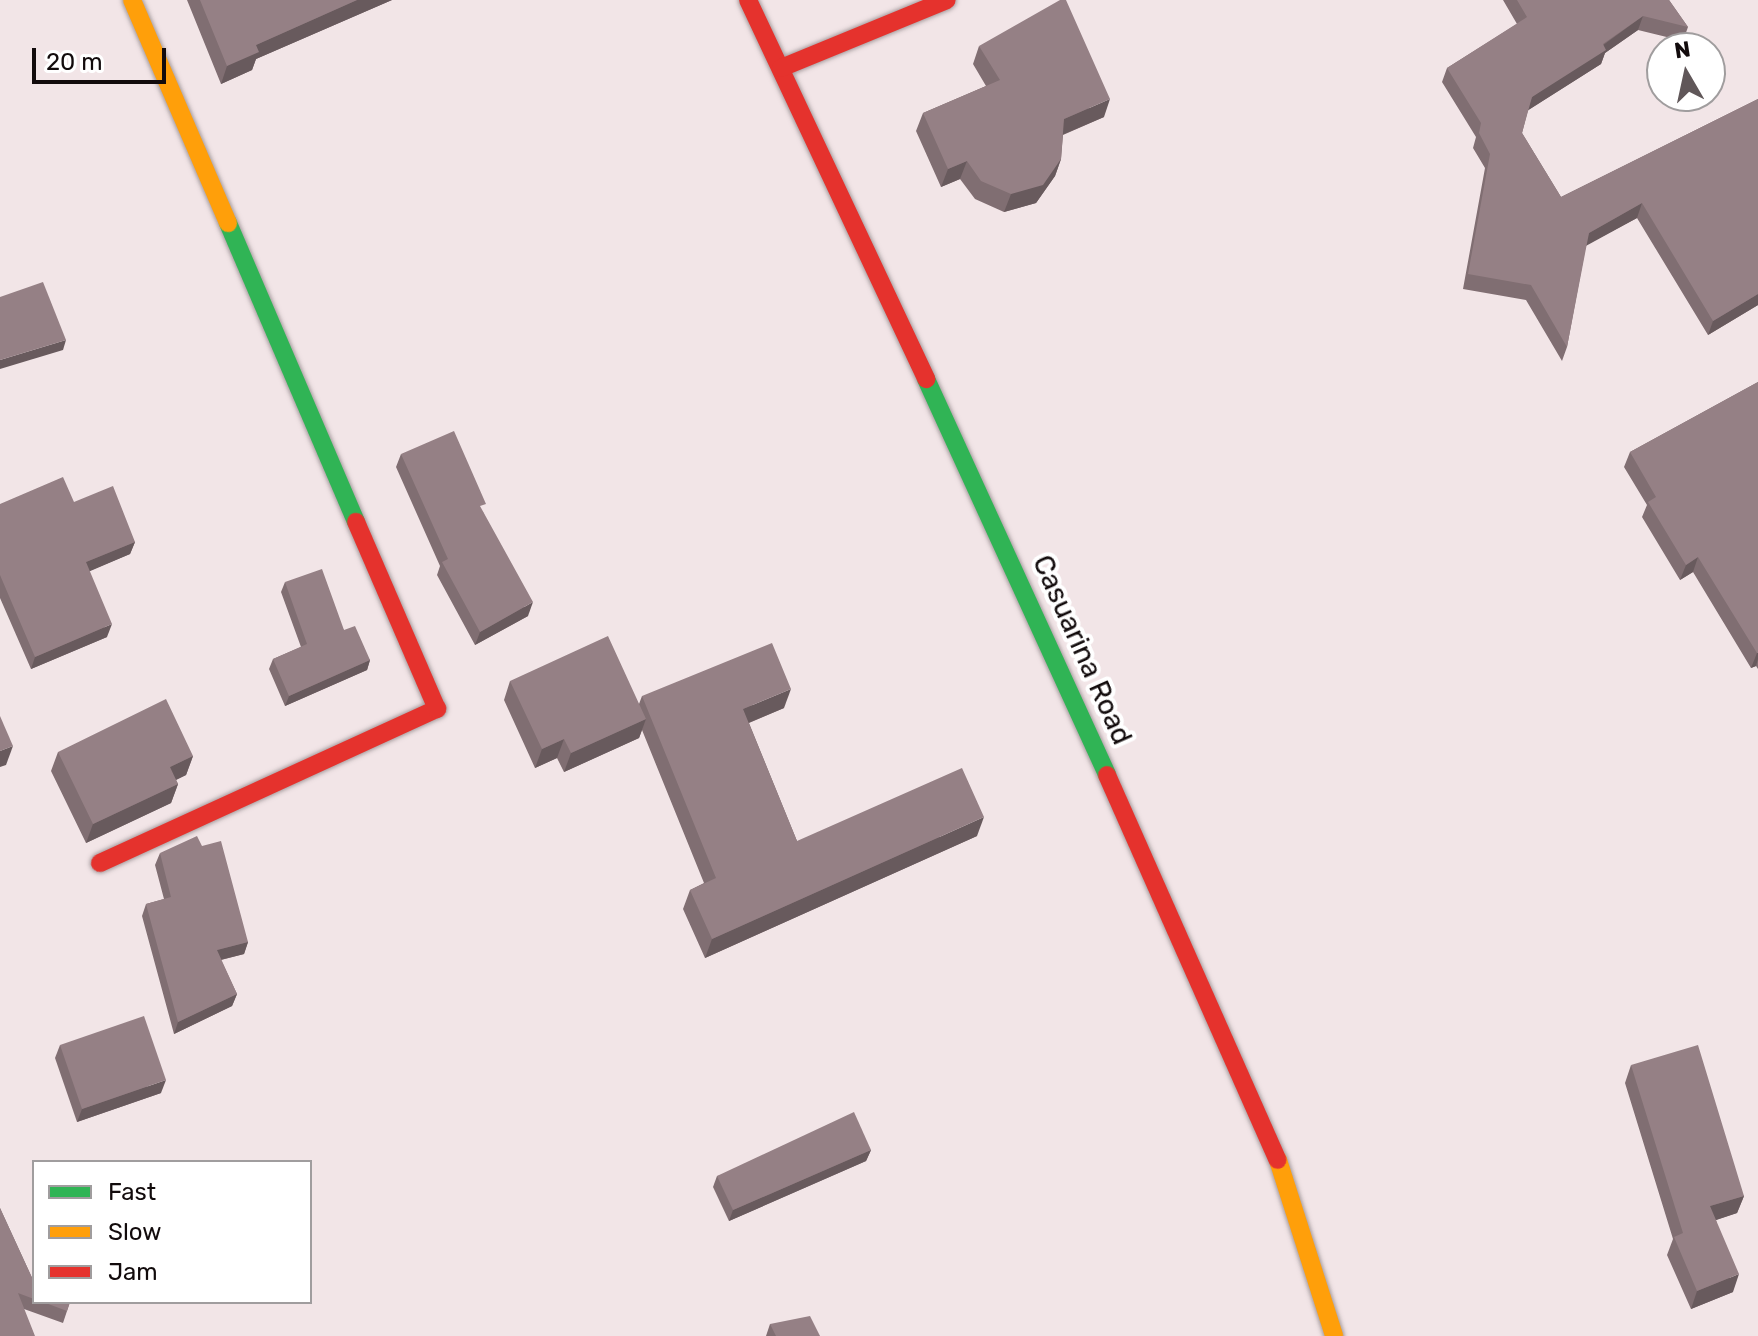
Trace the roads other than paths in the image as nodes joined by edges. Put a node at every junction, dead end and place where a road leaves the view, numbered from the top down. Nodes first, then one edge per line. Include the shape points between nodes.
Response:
1 (132, 0) edge
2 (748, 0) edge
3 (947, 0) edge
4 (781, 68) junction
5 (100, 863) dead end
6 (1334, 1336) edge

1 - 5 street via 437,709
2 - 4 street, Casuarina Road
3 - 4 street
4 - 6 street, Casuarina Road via 1270,1135

